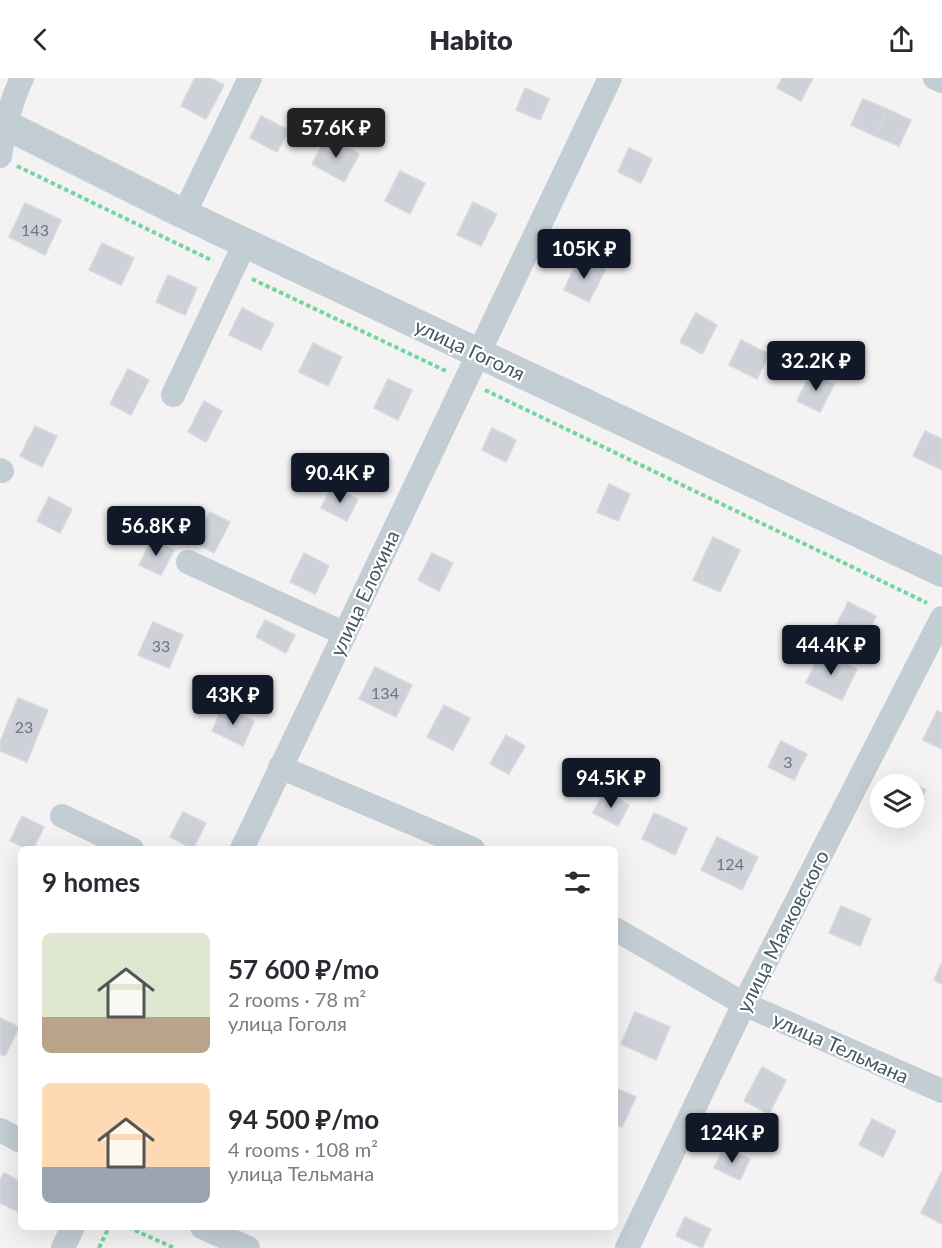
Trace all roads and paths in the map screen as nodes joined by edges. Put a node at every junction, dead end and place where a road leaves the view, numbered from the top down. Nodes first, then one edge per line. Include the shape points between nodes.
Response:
1 (22, 78) edge
2 (250, 78) edge
3 (610, 78) edge
4 (935, 78) edge
5 (942, 81) edge
6 (3, 123) edge
7 (0, 156) edge
8 (184, 214) junction
9 (245, 243) junction
10 (479, 353) junction
11 (173, 396) dead end
12 (188, 562) dead end
13 (942, 572) edge
14 (942, 618) edge
15 (345, 634) junction
16 (280, 767) junction
17 (62, 816) dead end
18 (126, 846) edge
19 (243, 846) edge
20 (466, 846) edge
21 (618, 931) edge
22 (744, 1004) junction
23 (942, 1091) edge
24 (0, 1130) edge
25 (18, 1139) edge
26 (72, 1230) edge
27 (108, 1230) edge
28 (135, 1230) edge
29 (209, 1230) edge
30 (63, 1248) edge
31 (99, 1248) edge
32 (174, 1248) edge
33 (248, 1248) edge
34 (627, 1248) edge

1 - 6 street
2 - 8 street
3 - 10 street, улица Елохина
4 - 5 street
6 - 7 street
6 - 8 street, улица Гоголя
8 - 9 street, улица Гоголя
9 - 10 street, улица Гоголя
9 - 11 street
10 - 13 street, улица Гоголя
10 - 15 street, улица Елохина
12 - 15 street
14 - 22 street, улица Маяковского
15 - 16 street, улица Елохина
16 - 19 street, улица Елохина
16 - 20 street
17 - 18 street
21 - 22 street, улица Тельмана
22 - 23 street, улица Тельмана
22 - 34 street, улица Маяковского
24 - 25 street
26 - 30 street
27 - 31 path
28 - 32 path
29 - 33 street

